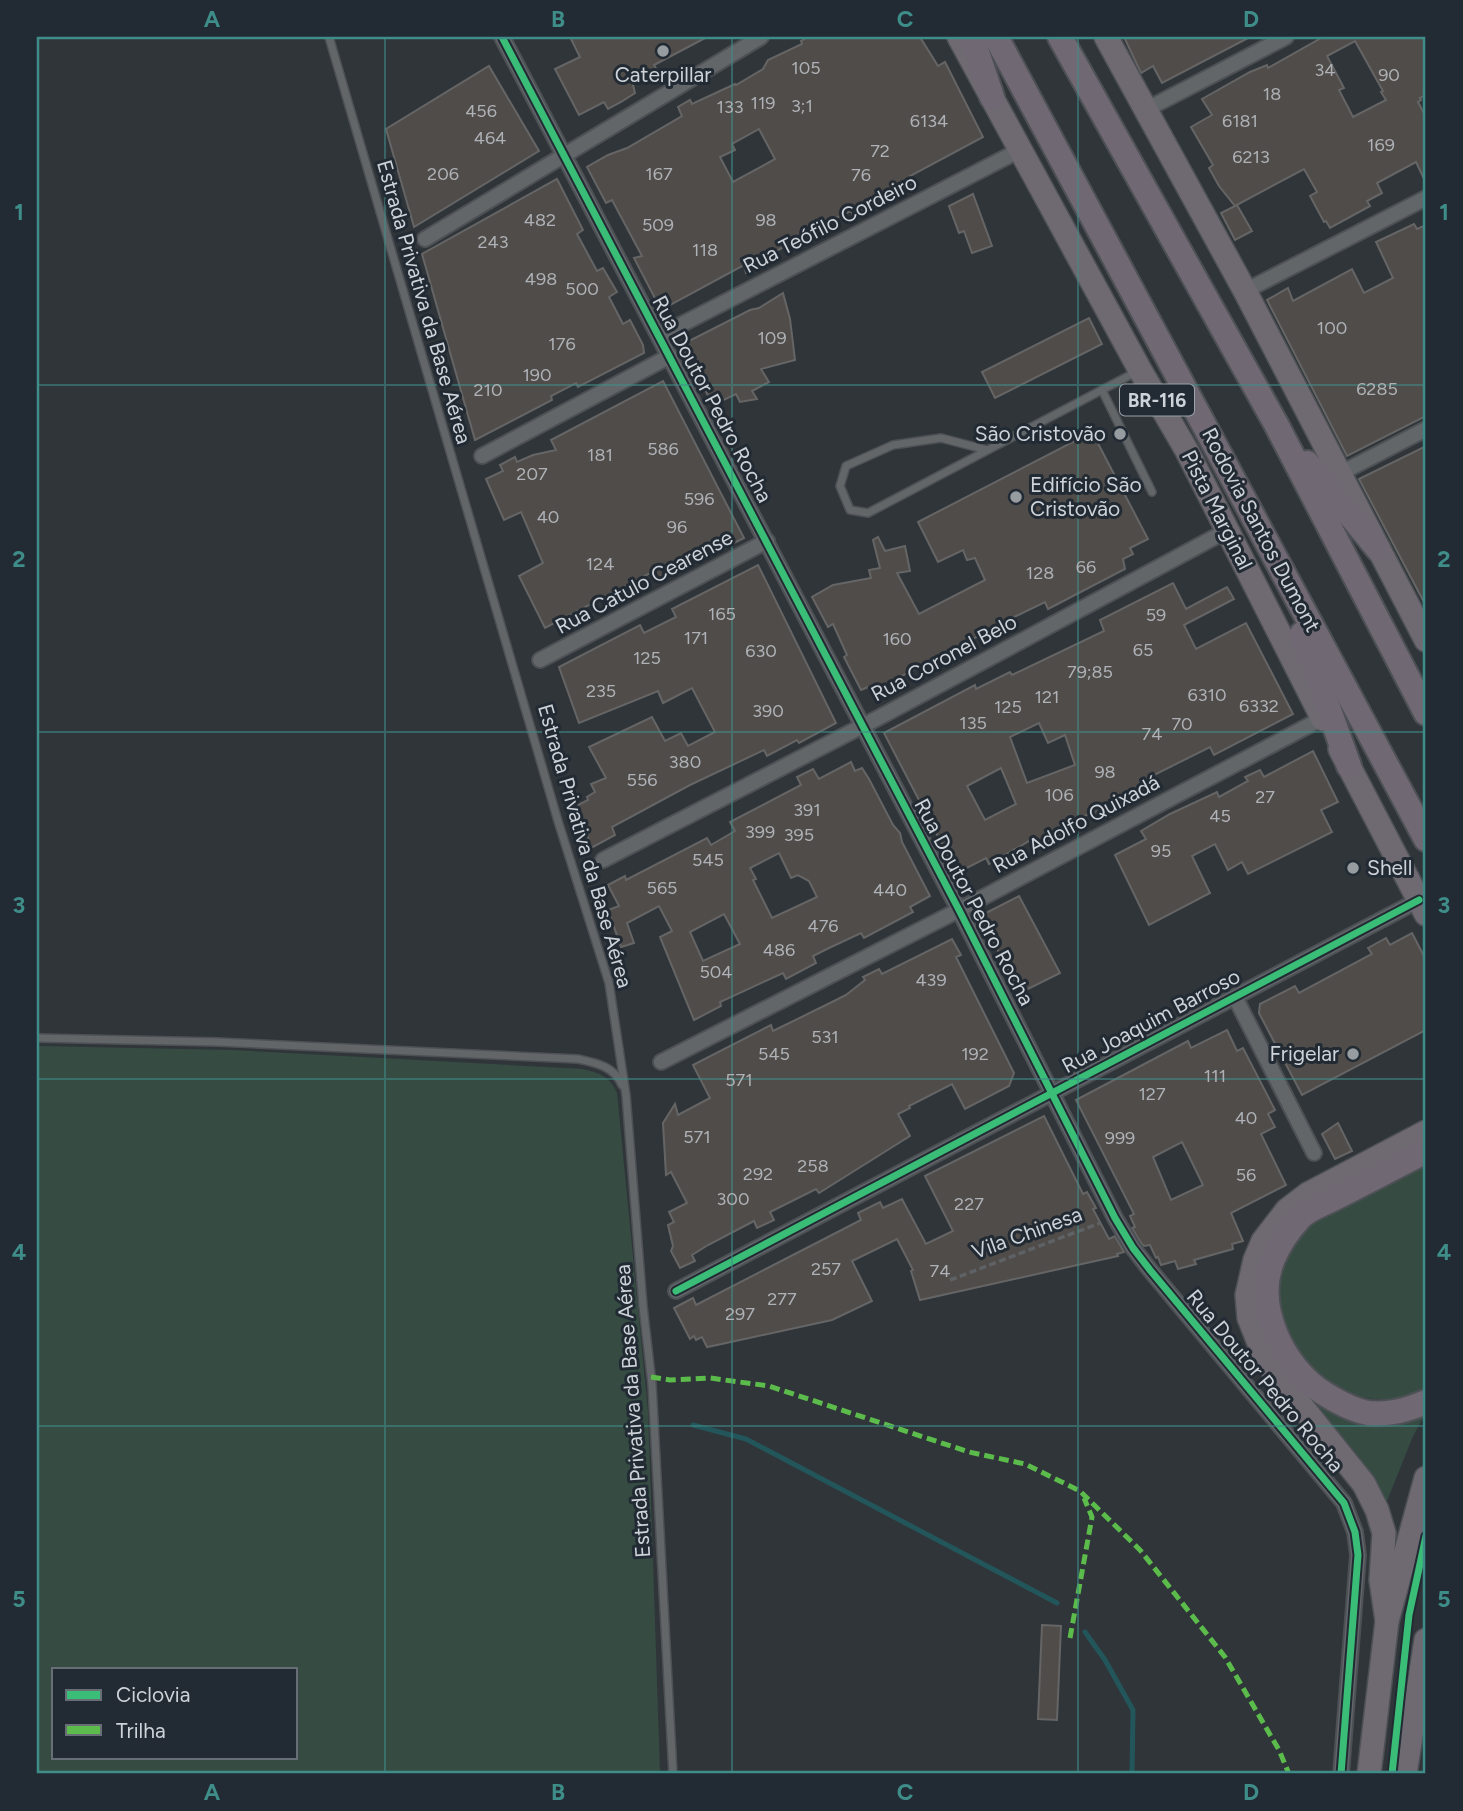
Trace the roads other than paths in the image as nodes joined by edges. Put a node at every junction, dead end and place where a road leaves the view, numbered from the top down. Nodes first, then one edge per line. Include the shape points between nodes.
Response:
1 (329, 37) edge
2 (502, 37) edge
3 (761, 37) edge
4 (959, 37) edge
5 (972, 37) edge
6 (996, 37) edge
7 (1106, 37) edge
8 (1286, 37) edge
9 (1065, 43) edge
10 (992, 97) junction
11 (1147, 109) junction
12 (1020, 150) junction
13 (563, 155) junction
14 (1426, 198) edge
15 (425, 239) dead end
16 (1245, 291) junction
17 (659, 336) junction
18 (670, 356) junction
19 (1140, 370) junction
20 (1102, 390) junction
21 (1276, 424) junction
22 (1426, 429) edge
23 (987, 450) junction
24 (482, 456) dead end
25 (1339, 474) junction
26 (1152, 492) dead end
27 (1228, 530) junction
28 (767, 541) junction
29 (1378, 549) junction
30 (1274, 554) junction
31 (1426, 640) edge
32 (540, 660) dead end
33 (1426, 713) edge
34 (1323, 718) junction
35 (862, 726) junction
36 (1349, 766) junction
37 (1426, 839) edge
38 (603, 860) dead end
39 (1422, 907) edge
40 (958, 910) junction
41 (1235, 997) junction
42 (37, 1038) edge
43 (662, 1062) dead end
44 (1053, 1093) junction
45 (626, 1095) junction
46 (1426, 1132) edge
47 (1426, 1151) edge
48 (1314, 1153) dead end
49 (676, 1291) dead end
50 (1426, 1402) edge
51 (1426, 1478) edge
52 (1387, 1621) junction
53 (1426, 1640) edge
54 (673, 1774) edge
55 (1341, 1774) edge
56 (1369, 1774) edge
57 (1405, 1774) edge

1 - 45 lane, Estrada Privativa da Base Aérea via 558,821 610,983
2 - 13 street, Rua Doutor Pedro Rocha
3 - 13 street
4 - 10 main road, Pista Marginal / BR-116
5 - 10 highway
6 - 30 highway, Rodovia Santos Dumont / BR-116
7 - 11 main road
8 - 11 street
9 - 21 highway
10 - 12 main road, Pista Marginal / BR-116
11 - 16 main road
12 - 17 street, Rua Teófilo Cordeiro
12 - 19 main road, Pista Marginal / BR-116
13 - 15 street
13 - 17 street, Rua Doutor Pedro Rocha
14 - 16 street
16 - 25 main road
17 - 18 street, Rua Doutor Pedro Rocha
18 - 24 street
18 - 28 street, Rua Doutor Pedro Rocha
19 - 20 lane
19 - 27 main road, Pista Marginal / BR-116
20 - 23 lane
20 - 26 lane
21 - 29 highway
21 - 33 highway
22 - 25 street
23 - 23 lane via 868,513 850,510 840,486 846,466 893,445 941,438
25 - 29 main road
27 - 34 main road, Pista Marginal / BR-116
27 - 35 street, Rua Coronel Belo
28 - 32 street, Rua Catulo Cearense
28 - 35 street, Rua Doutor Pedro Rocha
29 - 31 main road
30 - 36 highway
30 - 37 highway, Rodovia Santos Dumont / BR-116
34 - 36 main road, Pista Marginal / BR-116
34 - 40 street, Rua Adolfo Quixadá
35 - 38 street, Rua Coronel Belo
35 - 40 street, Rua Doutor Pedro Rocha
36 - 39 main road, Pista Marginal / BR-116
39 - 41 street, Rua Joaquim Barroso
40 - 43 street, Rua Adolfo Quixadá
40 - 44 street, Rua Doutor Pedro Rocha
41 - 44 street, Rua Joaquim Barroso
41 - 48 street
42 - 45 lane via 578,1059 602,1065 618,1076
44 - 49 street, Rua Joaquim Barroso
44 - 55 street, Rua Doutor Pedro Rocha via 1133,1248 1344,1503 1356,1532 1358,1555
45 - 54 lane, Estrada Privativa da Base Aérea via 652,1384
46 - 52 main road via 1287,1210 1263,1241 1247,1295 1249,1318 1267,1363 1358,1476 1377,1510 1384,1533 1381,1580
47 - 50 highway via 1301,1216 1272,1261 1268,1283 1272,1323 1279,1340 1287,1357 1316,1388 1366,1413 1403,1411
51 - 52 main road
52 - 56 main road
53 - 57 main road

